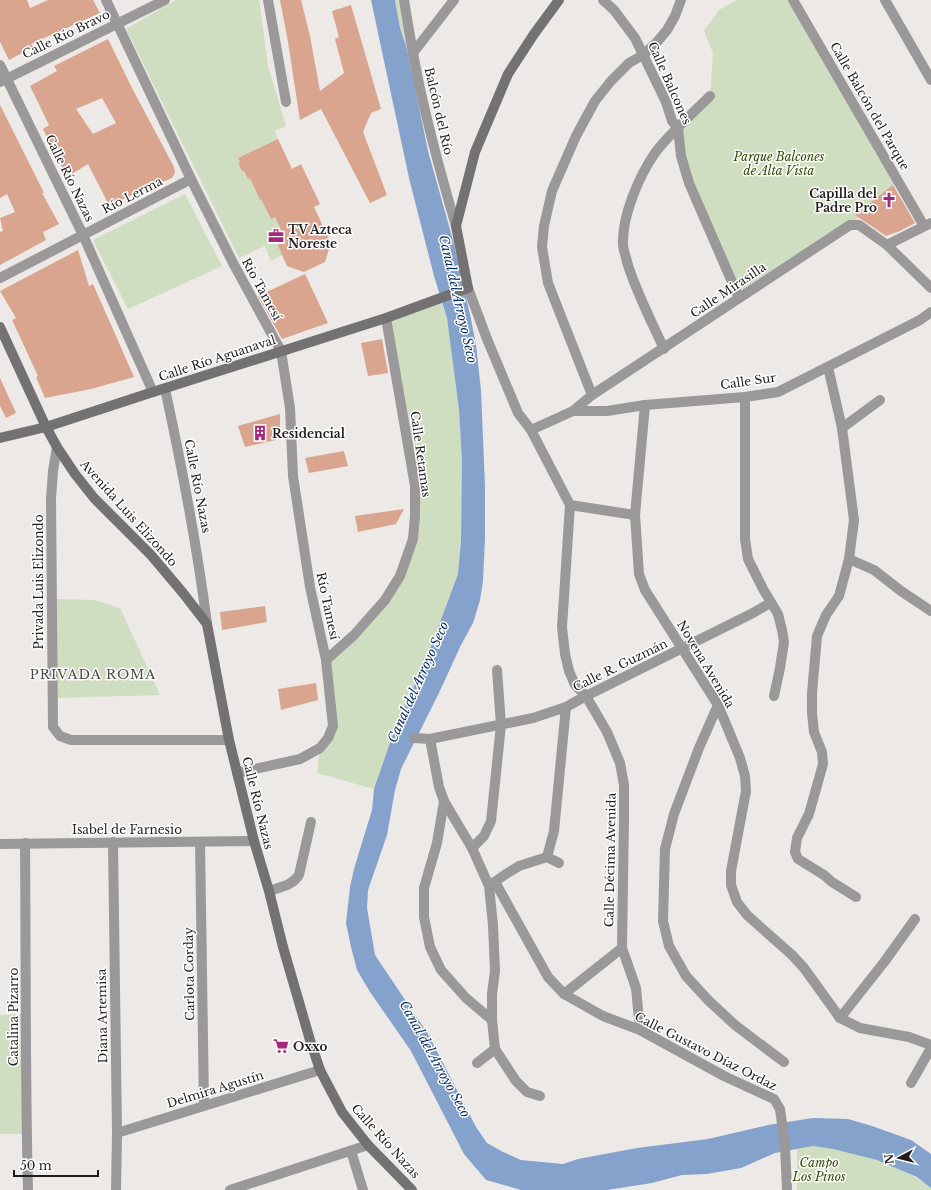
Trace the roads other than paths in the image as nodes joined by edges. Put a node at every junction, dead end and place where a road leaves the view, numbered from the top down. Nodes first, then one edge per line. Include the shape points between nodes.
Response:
1 (106, 0) edge
2 (164, 0) edge
3 (268, 0) edge
4 (404, 0) edge
5 (454, 0) edge
6 (559, 0) edge
7 (603, 0) edge
8 (681, 0) edge
9 (792, 0) edge
10 (885, 0) edge
11 (117, 24) junction
12 (413, 53) junction
13 (642, 55) junction
14 (0, 65) edge
15 (3, 80) edge
16 (931, 80) edge
17 (710, 96) dead end
18 (286, 102) dead end
19 (678, 128) junction
20 (191, 179) junction
21 (928, 225) edge
22 (456, 226) junction
23 (83, 235) junction
24 (887, 246) junction
25 (0, 278) edge
26 (465, 288) junction
27 (931, 288) edge
28 (739, 298) junction
29 (931, 312) edge
30 (386, 318) junction
31 (0, 327) edge
32 (664, 348) junction
33 (281, 351) junction
34 (828, 367) junction
35 (164, 389) junction
36 (153, 392) junction
37 (592, 395) junction
38 (746, 397) junction
39 (880, 400) dead end
40 (645, 405) junction
41 (574, 411) junction
42 (46, 427) junction
43 (842, 428) junction
44 (531, 430) junction
45 (0, 438) edge
46 (57, 447) junction
47 (570, 505) junction
48 (635, 514) junction
49 (849, 560) junction
50 (770, 603) junction
51 (931, 611) edge
52 (207, 624) junction
53 (682, 649) junction
54 (326, 660) junction
55 (497, 670) dead end
56 (586, 696) junction
57 (774, 696) dead end
58 (718, 705) junction
59 (566, 707) junction
60 (501, 725) junction
61 (414, 738) dead end
62 (430, 739) junction
63 (229, 740) junction
64 (236, 773) junction
65 (444, 801) junction
66 (311, 822) dead end
67 (254, 841) junction
68 (113, 842) junction
69 (200, 842) junction
70 (25, 843) junction
71 (0, 844) edge
72 (472, 848) junction
73 (547, 857) junction
74 (560, 863) dead end
75 (492, 884) junction
76 (269, 891) junction
77 (856, 897) dead end
78 (915, 919) dead end
79 (622, 948) junction
80 (564, 994) junction
81 (840, 1018) junction
82 (492, 1020) junction
83 (640, 1030) junction
84 (931, 1047) edge
85 (496, 1049) junction
86 (784, 1062) dead end
87 (477, 1063) dead end
88 (320, 1070) junction
89 (911, 1084) dead end
90 (540, 1096) dead end
91 (204, 1106) junction
92 (117, 1133) junction
93 (368, 1145) junction
94 (351, 1151) junction
95 (28, 1190) edge
96 (116, 1190) edge
97 (230, 1190) edge
98 (363, 1190) edge
99 (412, 1190) edge
100 (787, 1190) edge

1 - 11 street, Río Tamesí
2 - 11 street, Calle Río Bravo
3 - 18 street
4 - 12 street, Balcón del Río
5 - 12 street
6 - 22 street via 508,74 475,152
7 - 13 street, Calle Balcones via 635,38
8 - 13 street via 667,30
9 - 21 street, Calle Balcón del Parque
10 - 16 street
11 - 15 street, Calle Río Bravo
11 - 20 street, Río Tamesí
12 - 22 street, Balcón del Río via 443,184
13 - 19 street, Calle Balcones via 666,102 672,121
13 - 37 street via 629,63 594,101 552,191 544,226 542,246 548,283
14 - 15 street, Calle Río Nazas
15 - 23 street, Calle Río Nazas
17 - 19 street
19 - 28 street, Calle Balcones via 681,156 689,183
19 - 32 street via 655,153 631,200 624,223 623,245 631,274
20 - 23 street, Río Lerma
20 - 33 street, Río Tamesí
21 - 24 street
22 - 26 street
23 - 25 street, Río Lerma
23 - 36 street, Calle Río Nazas
24 - 27 street, Calle Mirasilla
24 - 28 street, Calle Mirasilla via 859,225 850,225
26 - 30 street, Calle Río Aguanaval
26 - 44 street via 518,414
28 - 32 street, Calle Mirasilla
29 - 34 street, Calle Sur
30 - 33 street, Calle Río Aguanaval
30 - 54 street, Calle Retamas via 415,486 412,539 400,576 385,600 354,635
31 - 42 street, Avenida Luis Elizondo
32 - 37 street, Calle Mirasilla
33 - 35 street, Calle Río Aguanaval
33 - 54 street, Río Tamesí via 290,408 293,476 310,587
34 - 38 street, Calle Sur via 778,392
34 - 43 street
35 - 36 street, Calle Río Aguanaval
35 - 52 street, Calle Río Nazas via 185,484
36 - 42 street, Calle Río Aguanaval
37 - 41 street, Calle Mirasilla
38 - 40 street, Calle Sur
38 - 50 street via 745,539 748,559
39 - 43 street
40 - 41 street, Calle Sur via 607,411
40 - 48 street, Novena Avenida
41 - 44 street, Calle Mirasilla
42 - 45 street, Calle Río Aguanaval
42 - 46 street, Avenida Luis Elizondo
43 - 49 street via 854,520
44 - 47 street
46 - 52 street, Avenida Luis Elizondo via 94,498 151,555
46 - 63 street, Privada Luis Elizondo via 51,499 53,727 60,736 71,740
47 - 48 street
47 - 56 street, Calle Décima Avenida via 562,627 569,671 575,685
48 - 53 street, Novena Avenida via 639,574 645,590
49 - 51 street via 874,570
49 - 77 street via 839,596 826,615 817,636 812,713 814,732 822,752 823,764 809,814 797,838 795,852 798,859
50 - 53 street, Calle R. Guzmán
50 - 57 street via 778,614 784,642
52 - 63 street, Calle Río Nazas
53 - 56 street, Calle R. Guzmán
53 - 58 street, Novena Avenida
54 - 64 street, Río Tamesí via 333,726 328,738 320,748 300,759
55 - 60 street
56 - 59 street, Calle R. Guzmán
56 - 79 street, Calle Décima Avenida via 607,732 622,771
58 - 81 street, Novena Avenida via 745,776 746,791 731,871 731,885 736,902 804,968
58 - 86 street via 674,814 665,850 663,921 669,946 686,976 735,1025
59 - 60 street, Calle R. Guzmán
59 - 73 street via 554,831
60 - 62 street, Calle R. Guzmán
60 - 72 street via 491,821 484,836
61 - 62 street, Calle R. Guzmán
62 - 65 street
63 - 64 street, Calle Río Nazas
64 - 67 street, Calle Río Nazas
65 - 72 street
65 - 82 street via 437,843 424,888 424,917 430,947 441,970 466,998
66 - 76 street via 299,876 291,884
67 - 69 street, Isabel de Farnesio
67 - 76 street, Calle Río Nazas
68 - 69 street, Isabel de Farnesio
68 - 70 street, Isabel de Farnesio
68 - 92 street, Diana Artemisa
69 - 91 street, Carlota Corday
70 - 71 street, Isabel de Farnesio
70 - 95 street, Catalina Pizarro via 25,1076
72 - 75 street
73 - 74 street
73 - 75 street via 519,866
75 - 80 street, Calle Gustavo Díaz Ordaz via 548,978
75 - 82 street via 495,971
76 - 88 street, Calle Río Nazas
78 - 81 street
79 - 80 street
79 - 83 street, Calle Décima Avenida via 636,988
80 - 83 street, Calle Gustavo Díaz Ordaz via 603,1016
81 - 84 street, Novena Avenida via 860,1028 909,1037
82 - 85 street
83 - 100 street, Calle Gustavo Díaz Ordaz via 724,1076 774,1099 780,1109
84 - 89 street
85 - 87 street
85 - 90 street via 516,1081 527,1092
88 - 91 street, Delmira Agustín
88 - 93 street, Calle Río Nazas via 342,1112
91 - 92 street, Delmira Agustín
92 - 96 street, Diana Artemisa
93 - 94 street
93 - 99 street, Calle Río Nazas
94 - 97 street
94 - 98 street

